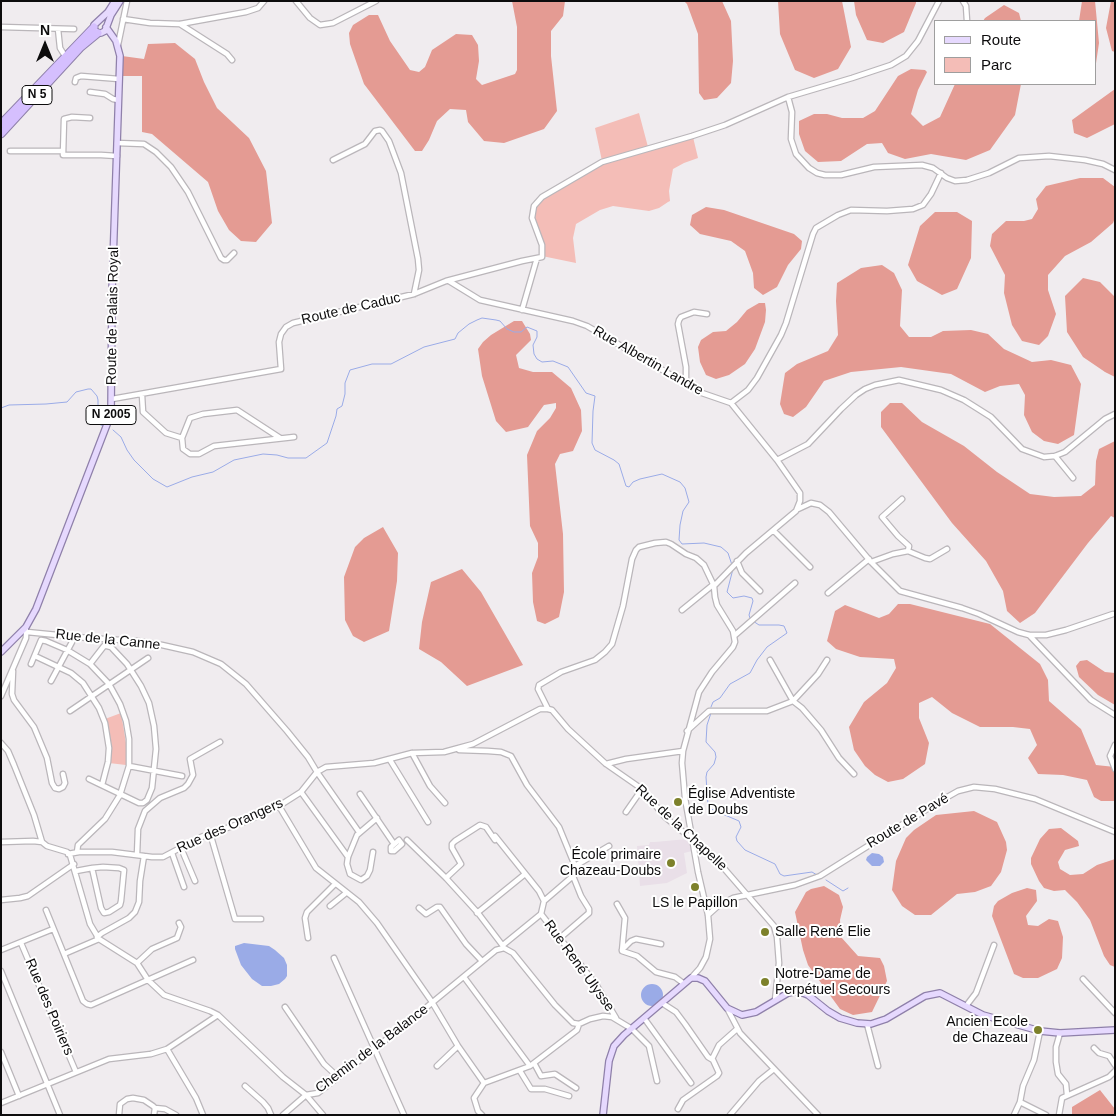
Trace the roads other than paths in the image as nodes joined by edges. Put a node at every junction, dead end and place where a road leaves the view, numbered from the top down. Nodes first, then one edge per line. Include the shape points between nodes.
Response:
1 (115, 1) edge
2 (120, 1) edge
3 (127, 1) edge
4 (264, 1) edge
5 (296, 1) edge
6 (376, 1) edge
7 (939, 1) edge
8 (963, 1) edge
9 (123, 19) junction
10 (967, 20) edge
11 (180, 24) junction
12 (1, 27) edge
13 (58, 29) junction
14 (74, 29) dead end
15 (101, 29) junction
16 (118, 45) junction
17 (80, 49) junction
18 (65, 56) junction
19 (232, 60) dead end
20 (119, 79) junction
21 (75, 82) dead end
22 (90, 92) dead end
23 (788, 97) junction
24 (118, 100) junction
25 (90, 118) dead end
26 (1, 124) edge
27 (1, 134) edge
28 (117, 143) junction
29 (10, 151) dead end
30 (63, 153) junction
31 (116, 156) junction
32 (333, 160) dead end
33 (1115, 170) edge
34 (941, 173) junction
35 (234, 253) dead end
36 (537, 258) junction
37 (450, 281) junction
38 (414, 294) junction
39 (522, 310) junction
40 (707, 314) dead end
41 (686, 383) junction
42 (142, 395) junction
43 (112, 399) junction
44 (731, 402) junction
45 (1115, 414) edge
46 (294, 437) dead end
47 (182, 438) junction
48 (280, 438) junction
49 (1055, 456) junction
50 (776, 460) junction
51 (1073, 478) dead end
52 (902, 499) dead end
53 (798, 509) junction
54 (774, 531) junction
55 (947, 549) dead end
56 (908, 551) junction
57 (870, 561) junction
58 (736, 562) junction
59 (810, 567) dead end
60 (795, 583) dead end
61 (714, 585) junction
62 (760, 591) dead end
63 (828, 593) dead end
64 (682, 610) dead end
65 (1113, 614) dead end
66 (26, 629) junction
67 (1029, 635) junction
68 (734, 636) junction
69 (72, 642) dead end
70 (67, 650) junction
71 (1, 652) edge
72 (34, 656) junction
73 (148, 658) dead end
74 (770, 660) dead end
75 (828, 660) dead end
76 (31, 664) dead end
77 (90, 664) junction
78 (58, 667) junction
79 (131, 670) junction
80 (13, 671) junction
81 (51, 682) dead end
82 (109, 684) junction
83 (1, 696) edge
84 (92, 696) junction
85 (793, 701) junction
86 (548, 708) junction
87 (70, 712) dead end
88 (1115, 715) edge
89 (687, 731) junction
90 (220, 742) dead end
91 (1, 743) edge
92 (1115, 745) edge
93 (456, 749) junction
94 (683, 751) junction
95 (412, 753) junction
96 (390, 760) junction
97 (606, 764) junction
98 (129, 766) junction
99 (1115, 769) edge
100 (155, 771) junction
101 (317, 772) junction
102 (63, 774) dead end
103 (854, 774) dead end
104 (182, 776) dead end
105 (89, 779) dead end
106 (102, 785) junction
107 (642, 789) junction
108 (301, 792) junction
109 (120, 794) junction
110 (360, 794) dead end
111 (446, 803) dead end
112 (279, 806) junction
113 (626, 812) dead end
114 (377, 818) junction
115 (428, 822) dead end
116 (487, 824) dead end
117 (359, 832) junction
118 (1115, 832) edge
119 (210, 833) junction
120 (692, 839) junction
121 (407, 840) dead end
122 (495, 840) dead end
123 (1, 842) edge
124 (42, 842) junction
125 (394, 844) dead end
126 (609, 846) dead end
127 (182, 848) junction
128 (77, 852) junction
129 (373, 852) dead end
130 (172, 853) junction
131 (68, 854) junction
132 (136, 855) junction
133 (144, 856) junction
134 (348, 857) junction
135 (74, 864) junction
136 (575, 866) junction
137 (92, 868) junction
138 (76, 871) junction
139 (525, 874) junction
140 (573, 876) junction
141 (446, 878) junction
142 (195, 881) dead end
143 (335, 884) junction
144 (184, 888) dead end
145 (346, 893) junction
146 (746, 895) junction
147 (1, 900) edge
148 (544, 901) junction
149 (617, 904) dead end
150 (330, 906) dead end
151 (419, 908) dead end
152 (46, 910) dead end
153 (477, 913) junction
154 (541, 914) junction
155 (708, 915) junction
156 (261, 919) dead end
157 (179, 922) dead end
158 (53, 929) junction
159 (98, 938) junction
160 (308, 938) dead end
161 (560, 938) junction
162 (21, 943) junction
163 (662, 944) dead end
164 (994, 945) dead end
165 (504, 947) junction
166 (1, 950) edge
167 (622, 950) junction
168 (64, 954) junction
169 (334, 958) dead end
170 (193, 960) dead end
171 (482, 961) junction
172 (137, 963) junction
173 (1, 971) edge
174 (464, 977) junction
175 (691, 978) junction
176 (1082, 979) dead end
177 (148, 980) junction
178 (683, 983) junction
179 (776, 1000) junction
180 (432, 1002) junction
181 (662, 1003) junction
182 (966, 1006) junction
183 (285, 1007) dead end
184 (727, 1008) junction
185 (1115, 1012) edge
186 (218, 1015) junction
187 (644, 1018) junction
188 (617, 1019) junction
189 (579, 1024) junction
190 (866, 1024) junction
191 (632, 1029) junction
192 (737, 1029) junction
193 (1115, 1030) edge
194 (1040, 1031) junction
195 (1060, 1033) junction
196 (458, 1046) junction
197 (1094, 1048) dead end
198 (167, 1049) junction
199 (374, 1049) junction
200 (1, 1052) edge
201 (712, 1059) junction
202 (532, 1064) junction
203 (1115, 1065) edge
204 (437, 1066) dead end
205 (878, 1066) dead end
206 (774, 1069) junction
207 (520, 1071) junction
208 (1115, 1071) edge
209 (76, 1072) junction
210 (338, 1077) junction
211 (657, 1081) dead end
212 (691, 1082) dead end
213 (484, 1083) junction
214 (47, 1084) junction
215 (245, 1086) dead end
216 (576, 1088) dead end
217 (306, 1095) junction
218 (19, 1096) junction
219 (569, 1096) dead end
220 (1067, 1096) junction
221 (1020, 1102) junction
222 (1, 1103) edge
223 (155, 1108) junction
224 (678, 1109) dead end
225 (60, 1115) edge
226 (119, 1115) edge
227 (154, 1115) edge
228 (176, 1115) edge
229 (203, 1115) edge
230 (271, 1115) edge
231 (284, 1115) edge
232 (323, 1115) edge
233 (404, 1115) edge
234 (482, 1115) edge
235 (603, 1115) edge
236 (730, 1115) edge
237 (818, 1115) edge
238 (1014, 1115) edge
239 (1046, 1115) edge
240 (1059, 1115) edge

1 - 15 main road, N 5 via 95,23
2 - 15 main road, N 5
3 - 9 street
4 - 11 street via 258,8 246,12
5 - 6 street via 320,25 333,23
7 - 23 street via 918,41 906,56 891,65
8 - 10 street
9 - 11 street
9 - 16 street
11 - 19 street
12 - 13 street
13 - 14 street
13 - 18 street via 60,48
15 - 16 main road
15 - 17 highway, N 5
15 - 18 highway, N 5
16 - 20 main road, Route de Palais Royal / N 2005
17 - 18 highway via 69,57
17 - 27 highway, N 5
18 - 26 highway, N 5
20 - 21 street via 81,76
20 - 24 main road, Route de Palais Royal / N 2005
22 - 24 street
23 - 34 street via 792,112 791,138 796,154 817,173 841,175 866,168 912,165
23 - 36 street via 692,136 602,162 542,197 534,206 532,218 543,253
24 - 28 main road, Route de Palais Royal / N 2005
25 - 30 street via 64,119
28 - 31 main road, Route de Palais Royal / N 2005
28 - 35 street via 144,144 156,152 188,192 221,258 227,260
29 - 30 street
30 - 31 street
31 - 43 main road, Route de Palais Royal / N 2005
32 - 38 street via 364,144 374,131 382,131 389,142 401,173 418,259
33 - 34 street via 1085,160 1049,156 1018,158 967,180 955,181
34 - 44 street via 923,205 904,210 851,210 816,228 786,323 757,378 748,390
36 - 37 street, Route de Caduc
36 - 39 street
37 - 38 street, Route de Caduc
37 - 39 street, Rue Albertin Landre via 480,300
38 - 42 street, Route de Caduc via 293,323 286,327 279,342 281,368
39 - 41 street, Rue Albertin Landre via 593,328
40 - 41 street via 694,312 679,320
41 - 44 street, Rue Albertin Landre via 705,394
42 - 43 street, Route de Caduc
42 - 47 street via 143,412 166,433
43 - 66 main road, Route de Palais Royal / N 2005 via 105,433
44 - 50 street
45 - 49 street
46 - 48 street
47 - 48 street via 183,449 190,454 199,454 214,446
47 - 48 street via 190,418 237,410
49 - 50 street via 1044,457 1022,449 991,417 964,400 941,390 899,380 865,389 808,444
49 - 51 street
50 - 53 street via 800,493
52 - 56 street via 882,517 909,546
53 - 54 street
53 - 57 street via 811,503 820,505
54 - 58 street
54 - 59 street
55 - 56 street via 928,559
56 - 57 street
57 - 63 street
57 - 67 street via 900,591 962,608
58 - 61 street
58 - 62 street via 742,574
60 - 68 street
61 - 64 street
61 - 68 street via 717,605
61 - 86 street via 704,565 666,542 648,544 636,550 612,644 595,660 561,672 540,685 538,689
65 - 67 street via 1046,635
66 - 71 main road, Route de Palais Royal / N 2005
66 - 80 street
66 - 101 street, Rue de la Canne via 162,645 193,652 221,664 246,684
67 - 88 street via 1091,700
68 - 89 street via 733,647 699,692
69 - 70 street
70 - 72 street via 41,640
70 - 77 street
70 - 78 street
72 - 76 street
72 - 78 street
73 - 79 street
74 - 85 street
75 - 85 street
77 - 79 street via 107,646
77 - 82 street
78 - 81 street
78 - 84 street via 83,683
79 - 82 street
79 - 100 street via 149,703 156,737
80 - 83 street
80 - 102 street via 14,700 34,727 55,788 63,787
82 - 84 street
82 - 98 street via 126,721
84 - 87 street
84 - 106 street via 105,723 108,740 108,762
85 - 89 street via 766,710 709,711
85 - 103 street via 821,730
86 - 93 street
86 - 97 street, Rue de la Chapelle
89 - 94 street
90 - 132 street via 190,759 193,775 184,788 160,798 145,811 138,829
91 - 124 street via 8,751
92 - 99 street via 1110,756
93 - 95 street
93 - 136 street via 501,752 511,756 527,785 559,827
94 - 97 street
94 - 120 street via 685,798
95 - 96 street
95 - 111 street via 430,786
96 - 101 street via 331,765
96 - 115 street
97 - 107 street, Rue de la Chapelle
98 - 100 street
98 - 109 street
100 - 104 street
100 - 109 street via 145,802 139,803
101 - 108 street, Rue des Orangers
101 - 117 street, Rue de la Canne
105 - 106 street
106 - 109 street
107 - 113 street
107 - 120 street, Rue de la Chapelle via 661,813
108 - 112 street, Rue des Orangers
108 - 134 street
109 - 128 street via 105,819 78,845
110 - 114 street
112 - 119 street, Rue des Orangers
112 - 143 street via 316,868
114 - 117 street
114 - 125 street
116 - 139 street
117 - 134 street
118 - 146 street, Route de Pavé via 1035,799 995,788 974,787 958,791 935,804 815,878
119 - 127 street, Rue des Orangers
119 - 156 street via 235,919
120 - 146 street, Rue de la Chapelle via 719,862
120 - 155 street
121 - 141 street
122 - 141 street via 483,825 455,841 452,848 461,864
123 - 124 street
124 - 131 street
126 - 136 street
127 - 130 street, Rue des Orangers
127 - 142 street
128 - 131 street, Rue des Orangers
128 - 132 street, Rue des Orangers
129 - 134 street via 369,873 361,880 348,872
130 - 133 street, Rue des Orangers via 159,858
130 - 144 street
131 - 135 street
132 - 133 street, Rue des Orangers
133 - 159 street via 136,912
135 - 138 street
135 - 147 street via 28,896
136 - 140 street
137 - 137 street via 124,870 120,905 108,912 104,913 102,908
137 - 138 street
138 - 159 street via 90,924
139 - 148 street
139 - 153 street
140 - 148 street
140 - 161 street via 589,912
141 - 153 street
143 - 145 street
143 - 160 street via 307,912
145 - 150 street
145 - 180 street via 359,902 377,923
146 - 155 street, Route de Pavé via 724,902
146 - 179 street, Rue de la Chapelle via 774,926 778,937
148 - 154 street
149 - 167 street via 625,918
151 - 171 street via 426,914 440,907
152 - 158 street
153 - 165 street
154 - 161 street, Rue René Ulysse
154 - 165 street, Chemin de la Balance
155 - 175 street via 710,939 706,957
157 - 172 street via 181,927 177,938 152,949
158 - 162 street
158 - 168 street
159 - 168 street
159 - 172 street, Chemin de la Balance
161 - 188 street, Rue René Ulysse via 597,986
162 - 166 street
162 - 209 street, Rue des Poiriers
163 - 167 street via 636,938
164 - 182 street via 976,993
165 - 171 street, Chemin de la Balance
165 - 189 street via 513,953 567,1019
167 - 178 street via 637,956 656,972 675,977
168 - 177 street via 87,1004
169 - 199 street
170 - 177 street
171 - 174 street, Chemin de la Balance
172 - 177 street, Chemin de la Balance
173 - 214 street
174 - 180 street, Chemin de la Balance
174 - 202 street
175 - 178 main road
175 - 184 main road via 705,980
176 - 185 street
177 - 186 street, Chemin de la Balance via 164,995
178 - 181 main road
179 - 184 main road via 748,1014
179 - 190 main road via 788,992 802,992 840,1018
180 - 196 street
180 - 199 street, Chemin de la Balance
181 - 187 main road
181 - 201 street via 676,1012
182 - 190 main road via 944,994 932,994 881,1021
182 - 194 main road
183 - 210 street via 324,1064
184 - 192 street
186 - 198 street
186 - 217 street, Chemin de la Balance
187 - 191 main road
187 - 212 street
188 - 189 street via 602,1016
188 - 191 street
189 - 202 street via 578,1030
190 - 205 street
191 - 211 street via 649,1046
191 - 235 main road via 612,1050
192 - 201 street via 719,1045
192 - 206 street
193 - 195 main road
194 - 195 main road
194 - 221 street
195 - 220 street via 1056,1062 1058,1074 1066,1084
196 - 204 street
196 - 213 street
197 - 203 street via 1109,1056
198 - 209 street via 109,1059
198 - 229 street
199 - 210 street, Chemin de la Balance
199 - 233 street
200 - 218 street
201 - 224 street via 718,1076 683,1100
202 - 207 street
202 - 216 street via 541,1076 556,1074
206 - 236 street via 759,1081
206 - 237 street
207 - 213 street
207 - 219 street via 531,1089 545,1089
208 - 220 street via 1109,1077
209 - 214 street
210 - 217 street, Chemin de la Balance via 318,1093
213 - 234 street via 474,1098
214 - 218 street
214 - 225 street
215 - 230 street via 263,1102
217 - 231 street
217 - 232 street
218 - 222 street
220 - 240 street via 1062,1098
221 - 238 street
221 - 239 street
223 - 226 street via 144,1100 127,1099 120,1104
223 - 227 street
223 - 228 street

